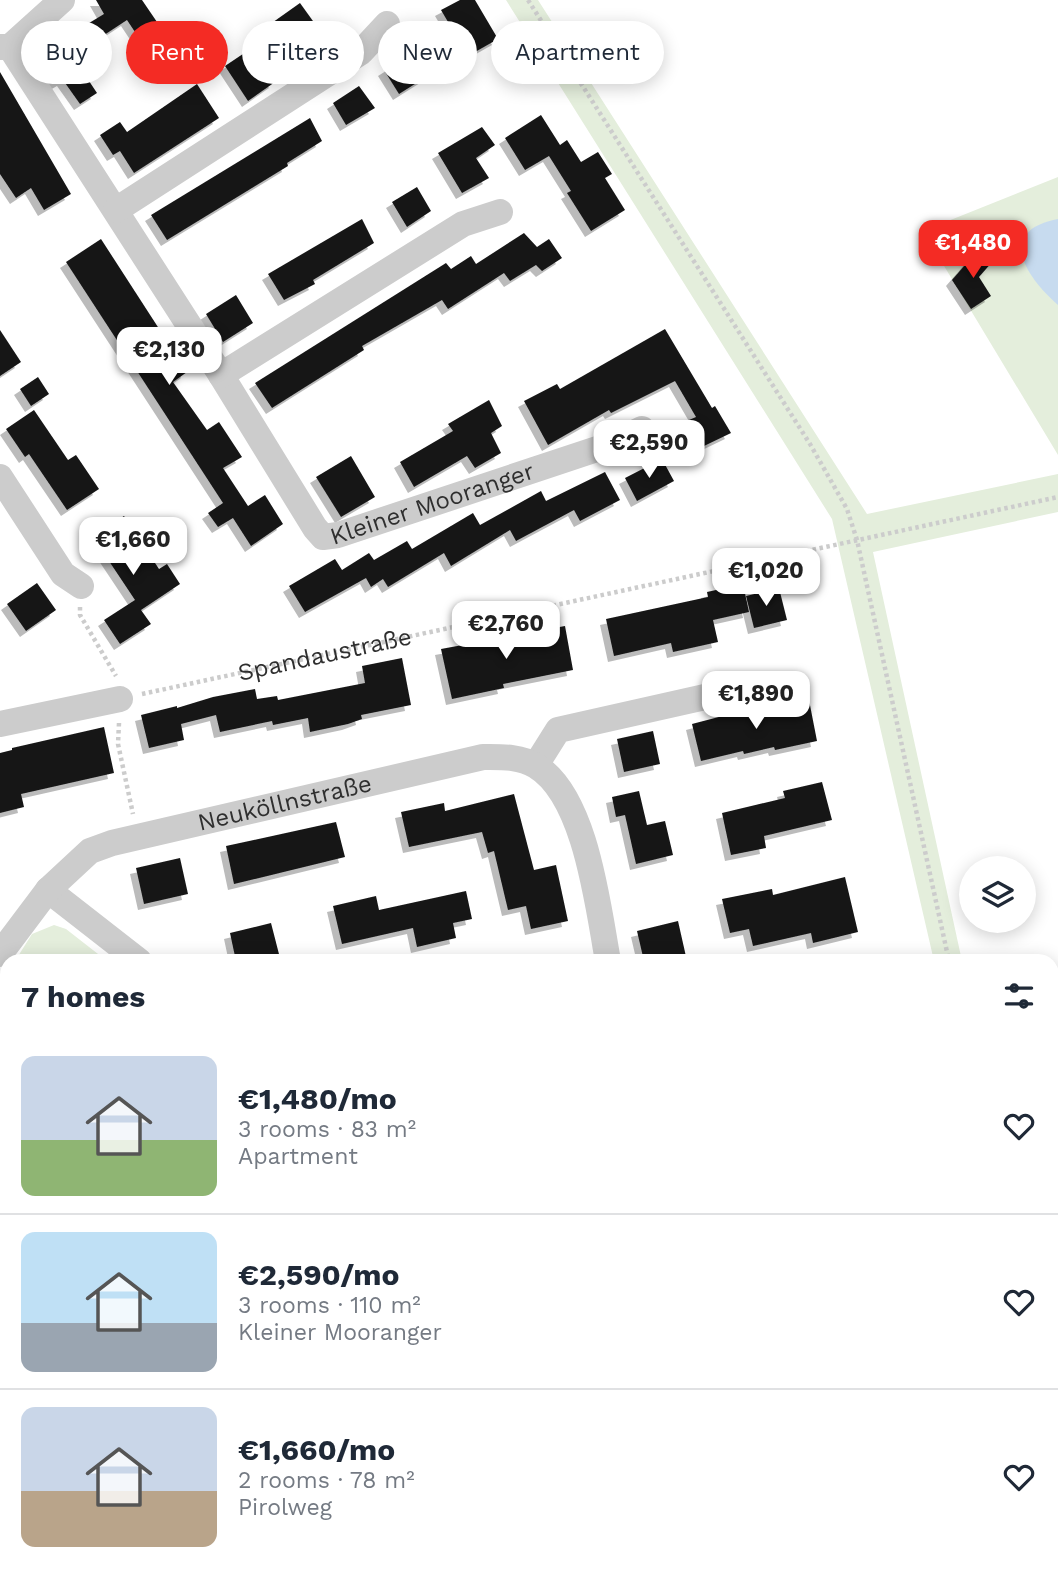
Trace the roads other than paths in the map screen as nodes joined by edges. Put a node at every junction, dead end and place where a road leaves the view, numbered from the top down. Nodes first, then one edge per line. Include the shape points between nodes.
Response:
1 (62, 0) edge
2 (378, 34) edge
3 (5, 47) edge
4 (116, 210) junction
5 (500, 212) dead end
6 (220, 375) junction
7 (642, 429) dead end
8 (0, 477) edge
9 (81, 586) dead end
10 (746, 688) dead end
11 (120, 699) road end
12 (0, 724) edge
13 (536, 765) junction
14 (48, 890) junction
15 (0, 954) edge
16 (130, 954) edge
17 (607, 954) edge

1 - 3 street, Kleiner Mooranger
2 - 4 street via 361,52
3 - 4 street, Kleiner Mooranger
4 - 6 street, Kleiner Mooranger
5 - 6 street via 463,224
6 - 7 street, Kleiner Mooranger via 323,537 609,445
8 - 9 street via 63,574
10 - 13 street via 558,730
11 - 12 street
13 - 14 street, Neuköllnstraße via 512,757 483,757 138,836 90,851
13 - 17 street via 556,783 582,837
14 - 15 street, Neuköllnstraße
14 - 16 street

